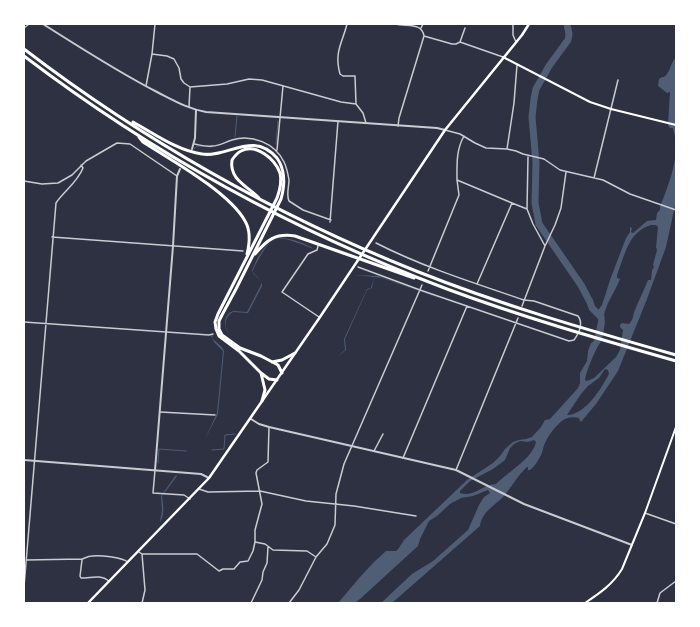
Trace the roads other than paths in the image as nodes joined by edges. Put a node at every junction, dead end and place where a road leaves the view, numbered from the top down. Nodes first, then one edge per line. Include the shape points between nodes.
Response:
1 (29, 24) edge
2 (43, 24) edge
3 (155, 24) edge
4 (347, 24) edge
5 (396, 24) edge
6 (423, 24) edge
7 (513, 24) edge
8 (529, 24) edge
9 (402, 25) edge
10 (24, 28) edge
11 (421, 28) junction
12 (465, 28) dead end
13 (424, 36) junction
14 (460, 42) junction
15 (516, 42) junction
16 (24, 49) edge
17 (152, 54) junction
18 (24, 56) edge
19 (503, 57) junction
20 (517, 65) junction
21 (618, 80) dead end
22 (146, 86) junction
23 (283, 86) junction
24 (190, 87) junction
25 (356, 104) junction
26 (107, 107) junction
27 (189, 108) junction
28 (611, 109) junction
29 (196, 110) junction
30 (280, 117) junction
31 (338, 121) junction
32 (366, 123) junction
33 (676, 124) edge
34 (398, 126) junction
35 (445, 130) junction
36 (138, 135) junction
37 (464, 136) junction
38 (194, 144) junction
39 (192, 149) dead end
40 (507, 149) junction
41 (277, 150) junction
42 (529, 156) junction
43 (81, 165) junction
44 (180, 169) dead end
45 (566, 171) junction
46 (177, 176) junction
47 (594, 178) junction
48 (457, 180) junction
49 (24, 181) edge
50 (261, 200) junction
51 (512, 203) junction
52 (527, 209) junction
53 (676, 210) edge
54 (52, 237) junction
55 (376, 243) dead end
56 (545, 245) junction
57 (173, 246) junction
58 (318, 246) dead end
59 (243, 251) dead end
60 (253, 256) junction
61 (245, 261) junction
62 (358, 267) dead end
63 (430, 267) junction
64 (428, 272) dead end
65 (477, 284) junction
66 (422, 285) dead end
67 (447, 289) junction
68 (420, 290) junction
69 (524, 300) junction
70 (466, 306) junction
71 (522, 306) dead end
72 (320, 317) junction
73 (518, 318) dead end
74 (24, 322) edge
75 (516, 323) junction
76 (45, 324) junction
77 (166, 332) junction
78 (213, 334) dead end
79 (295, 353) junction
80 (676, 355) edge
81 (676, 361) edge
82 (272, 362) junction
83 (261, 373) junction
84 (282, 373) junction
85 (277, 380) junction
86 (262, 401) junction
87 (160, 412) junction
88 (215, 415) dead end
89 (251, 419) junction
90 (269, 427) junction
91 (676, 427) edge
92 (383, 434) dead end
93 (353, 446) junction
94 (374, 451) junction
95 (403, 458) junction
96 (24, 460) edge
97 (34, 461) junction
98 (155, 470) junction
99 (456, 470) junction
100 (209, 478) junction
101 (199, 489) junction
102 (260, 492) junction
103 (190, 499) junction
104 (335, 504) junction
105 (645, 513) junction
106 (416, 516) dead end
107 (676, 524) edge
108 (255, 542) junction
109 (632, 545) junction
110 (268, 547) junction
111 (138, 551) junction
112 (142, 554) junction
113 (316, 557) junction
114 (82, 559) junction
115 (26, 560) junction
116 (128, 562) junction
117 (676, 580) edge
118 (109, 581) junction
119 (24, 587) edge
120 (88, 603) edge
121 (142, 603) edge
122 (251, 603) edge
123 (289, 603) edge
124 (585, 603) edge
125 (657, 603) edge

1 - 10 street
2 - 22 street
3 - 17 street
4 - 25 street via 337,60 340,74 355,76
5 - 9 street
6 - 11 street
7 - 15 street
8 - 15 main road
9 - 11 street
11 - 13 street
12 - 14 street
13 - 14 street via 452,44
13 - 34 street
14 - 19 street
15 - 19 main road
16 - 26 highway
17 - 22 street
17 - 24 street via 174,59 181,79
18 - 36 highway
19 - 20 main road
19 - 35 main road
20 - 28 main road via 590,102
20 - 40 street
21 - 28 street
22 - 27 street
23 - 24 street via 249,79
23 - 25 street
23 - 30 street
24 - 27 street
25 - 32 street via 363,113
26 - 50 highway via 196,164
26 - 60 highway via 167,141 193,152 214,154 233,148 253,146 264,148 273,155 283,170 284,188
27 - 29 street
28 - 33 main road
28 - 47 street
29 - 30 street
29 - 38 street
30 - 31 street
30 - 41 street
31 - 32 street
31 - 41 street via 330,221 289,201 288,171
32 - 34 street
34 - 35 street
35 - 37 street
35 - 72 main road
36 - 61 highway via 143,142 218,192 238,212 245,221 250,235
36 - 67 highway via 198,172 265,208 358,252
37 - 40 street via 486,148
37 - 48 street via 457,154
38 - 39 street
38 - 41 street via 211,146 252,138
40 - 42 street
42 - 45 street via 547,160 560,170
42 - 52 street
43 - 46 street via 117,143 123,143 130,144
43 - 49 street via 72,175 58,183
43 - 54 street via 82,171 56,203
44 - 46 street
45 - 47 street
45 - 56 street via 561,208
46 - 57 street
47 - 53 street
48 - 51 street
48 - 63 street via 459,195
50 - 61 highway via 240,182 232,170 232,160 245,150 265,154 275,163 281,180 277,198
50 - 80 highway via 360,248 417,272 577,326
51 - 52 street
51 - 65 street
52 - 56 street
54 - 57 street
54 - 76 street
55 - 63 street
56 - 69 street
57 - 59 street
57 - 77 street
58 - 72 street via 308,254 282,292
60 - 67 highway via 267,241 278,236 295,236
60 - 82 highway via 219,321 219,329 222,335 240,348
61 - 83 highway via 218,314 216,329 219,336
62 - 68 street
63 - 64 street
63 - 65 street
65 - 69 street
66 - 68 street
67 - 81 highway via 575,332
68 - 70 street
68 - 93 street
69 - 71 street
69 - 75 street via 578,316 580,329 574,340 569,342
70 - 75 street
70 - 95 street
72 - 79 main road
73 - 75 street
74 - 76 street
75 - 99 street
76 - 77 street
76 - 97 street
77 - 78 street
77 - 87 street
79 - 82 highway
79 - 84 main road
82 - 84 highway via 278,365
83 - 85 highway via 269,379
83 - 86 highway via 265,390
84 - 85 main road
85 - 86 main road
86 - 89 main road
87 - 88 street
87 - 98 street
89 - 90 street
89 - 100 main road
90 - 93 street
90 - 102 street via 268,462 256,473
91 - 105 main road
92 - 94 street
93 - 94 street
93 - 104 street via 339,479
94 - 95 street
95 - 99 street
96 - 97 street
97 - 98 street
97 - 115 street
98 - 100 street via 201,474
98 - 103 street via 153,493 184,496
99 - 109 street via 514,498
100 - 101 main road
101 - 102 street via 208,492
101 - 103 main road
102 - 104 street
102 - 108 street via 262,504 255,530
103 - 111 main road
104 - 106 street
104 - 113 street via 335,525 327,544
105 - 107 street
105 - 109 main road
108 - 110 street
108 - 112 street via 254,551 248,561 240,562 234,569 220,571 197,554
109 - 124 main road via 622,569 609,587
110 - 113 street via 275,551 307,551
110 - 122 street via 262,580
111 - 112 street
111 - 116 main road
112 - 121 street via 145,590
113 - 123 street via 299,590
114 - 115 street
114 - 116 street via 90,556 120,557
114 - 118 street via 81,578 100,576
115 - 119 street
116 - 118 main road
117 - 125 street via 660,593
118 - 120 main road

